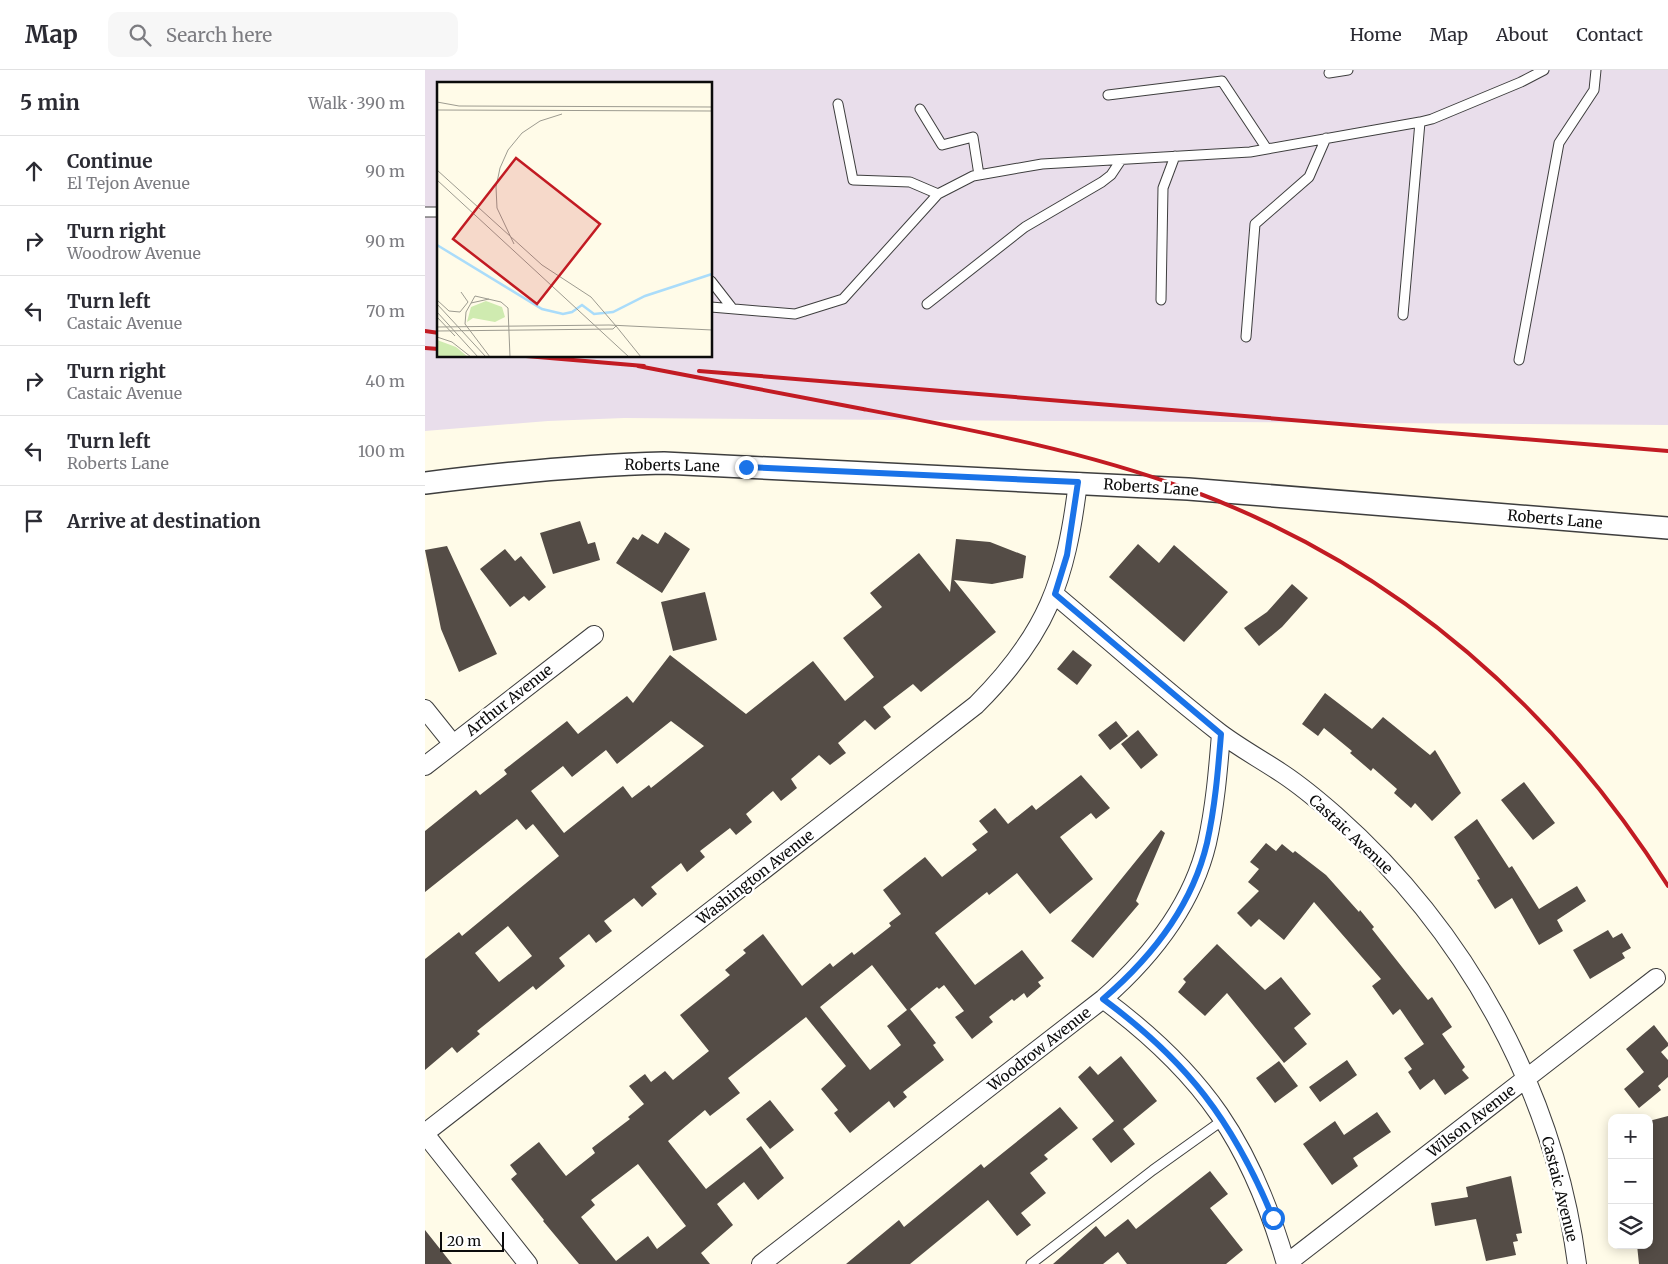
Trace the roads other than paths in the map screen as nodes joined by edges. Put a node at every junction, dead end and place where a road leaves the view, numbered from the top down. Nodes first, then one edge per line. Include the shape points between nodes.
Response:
1 (1348, 70) edge
2 (1544, 70) edge
3 (1596, 70) edge
4 (1329, 73) dead end
5 (1108, 95) dead end
6 (837, 104) dead end
7 (920, 110) dead end
8 (1420, 122) junction
9 (1326, 138) junction
10 (1267, 149) junction
11 (1175, 156) junction
12 (1121, 160) junction
13 (979, 175) junction
14 (937, 194) junction
15 (713, 284) edge
16 (1161, 300) dead end
17 (927, 304) dead end
18 (713, 307) edge
19 (732, 308) junction
20 (1403, 315) dead end
21 (1246, 336) dead end
22 (1519, 360) dead end
23 (1078, 482) junction
24 (425, 483) edge
25 (1668, 528) edge
26 (1055, 594) junction
27 (594, 635) dead end
28 (425, 709) edge
29 (1221, 734) junction
30 (453, 744) junction
31 (425, 766) edge
32 (1656, 978) dead end
33 (1103, 999) junction
34 (1526, 1078) junction
35 (1223, 1120) junction
36 (425, 1133) edge
37 (528, 1264) edge
38 (761, 1264) edge
39 (1031, 1264) edge
40 (1286, 1264) edge
41 (1577, 1264) edge

1 - 4 lane
2 - 8 lane via 1494,94
3 - 22 lane via 1594,90 1559,143
5 - 10 lane via 1222,81
6 - 14 lane via 853,180 910,182
7 - 13 lane via 942,145 973,137
8 - 9 lane
8 - 20 lane
9 - 10 lane
9 - 21 lane via 1309,177 1255,224
10 - 11 lane
11 - 12 lane
11 - 16 lane via 1163,188
12 - 13 lane via 1043,164
12 - 17 lane via 1102,182 1025,227
13 - 14 lane
14 - 19 lane via 843,299 795,314
15 - 19 lane
18 - 19 lane
23 - 24 street, Roberts Lane via 664,463 522,470
23 - 25 street, Roberts Lane
23 - 26 street via 1067,555
26 - 29 street, Castaic Avenue
26 - 36 street, Washington Avenue via 1026,648 1005,676 976,705
27 - 30 street, Arthur Avenue
28 - 30 street
29 - 33 street, Woodrow Avenue via 1207,845 1195,879 1177,915 1154,949
29 - 34 street, Castaic Avenue via 1285,775 1380,857 1460,955 1499,1020
30 - 31 street, Arthur Avenue
32 - 34 street, Wilson Avenue
33 - 35 street via 1168,1052
33 - 38 street, Woodrow Avenue
34 - 40 street, Wilson Avenue
34 - 41 street, Castaic Avenue via 1559,1174
35 - 39 lane
35 - 40 street via 1255,1175 1273,1218
36 - 37 street

